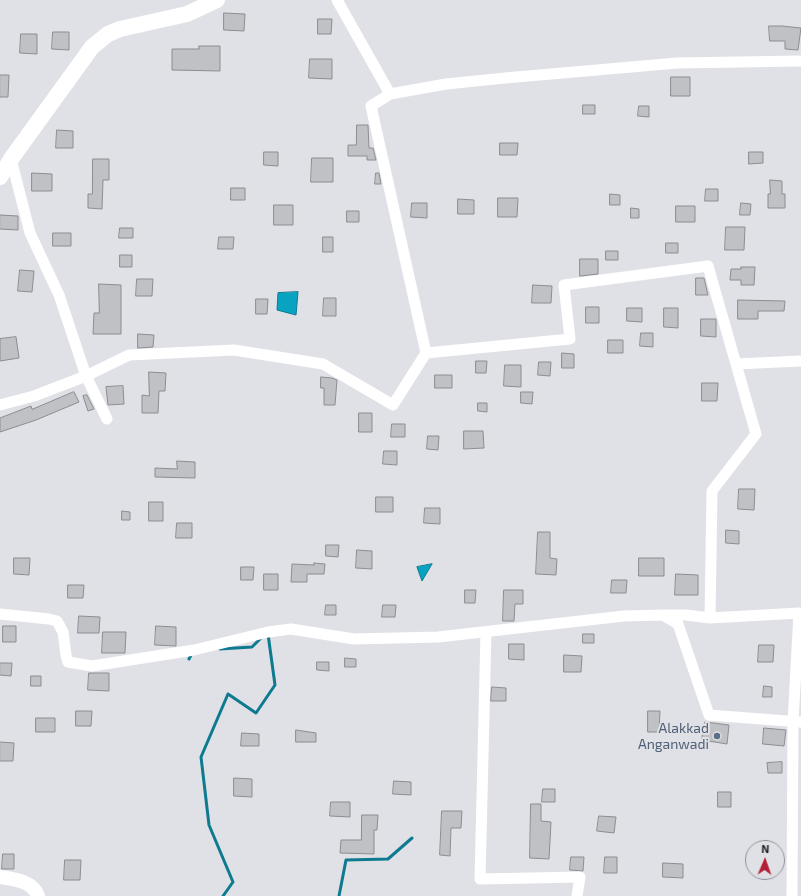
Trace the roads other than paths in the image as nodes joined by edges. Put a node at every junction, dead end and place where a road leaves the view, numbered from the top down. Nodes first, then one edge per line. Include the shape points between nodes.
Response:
1 (217, 0) edge
2 (337, 0) edge
3 (801, 61) edge
4 (390, 94) junction
5 (11, 159) junction
6 (0, 176) edge
7 (426, 353) junction
8 (801, 362) edge
9 (736, 364) junction
10 (86, 376) junction
11 (0, 405) edge
12 (107, 419) dead end
13 (0, 614) edge
14 (663, 615) junction
15 (710, 618) junction
16 (486, 632) junction
17 (797, 722) edge
18 (0, 877) edge
19 (38, 896) edge
20 (577, 896) edge
21 (792, 896) edge

1 - 5 main road via 187,14 108,34 92,46
2 - 4 street
3 - 4 street via 677,63 446,84
4 - 7 street via 371,106
5 - 6 main road
5 - 10 street via 30,233 59,295
7 - 9 street via 570,339 564,285 708,266
7 - 10 street via 392,405 323,364 234,350 128,355
8 - 9 street
9 - 15 street via 756,434 712,491
10 - 11 street via 34,396
10 - 12 street
13 - 16 street via 57,621 63,632 68,662 92,666 194,650 291,629 354,639 438,637
14 - 15 street via 686,614
14 - 16 street via 624,616
14 - 17 street via 678,624 709,715
15 - 17 street via 799,613
16 - 20 street via 480,879 580,877
17 - 21 street
18 - 19 street via 28,884

